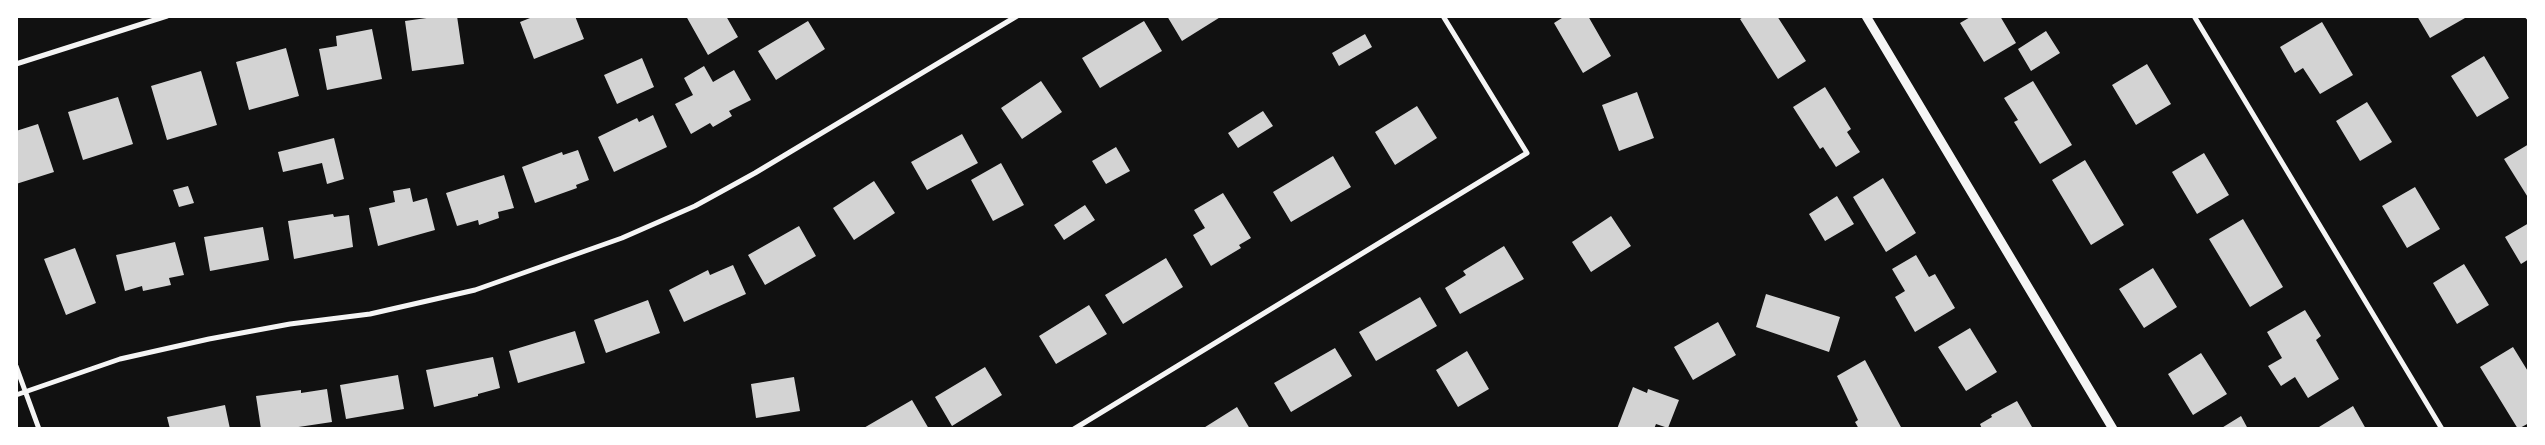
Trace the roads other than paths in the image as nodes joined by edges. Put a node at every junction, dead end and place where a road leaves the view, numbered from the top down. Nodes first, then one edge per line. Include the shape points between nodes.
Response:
1 (167, 16) edge
2 (1017, 16) edge
3 (1443, 16) edge
4 (1866, 16) edge
5 (2194, 16) edge
6 (16, 64) edge
7 (16, 366) edge
8 (26, 391) junction
9 (16, 395) edge
10 (39, 429) edge
11 (1074, 429) edge
12 (2113, 429) edge
13 (2442, 429) edge

1 - 6 street
2 - 8 street via 755,173 695,206 622,238 475,290 370,314 290,324 120,359
3 - 11 street via 1527,153
4 - 12 street
5 - 13 street
7 - 8 street
8 - 9 street
8 - 10 street

